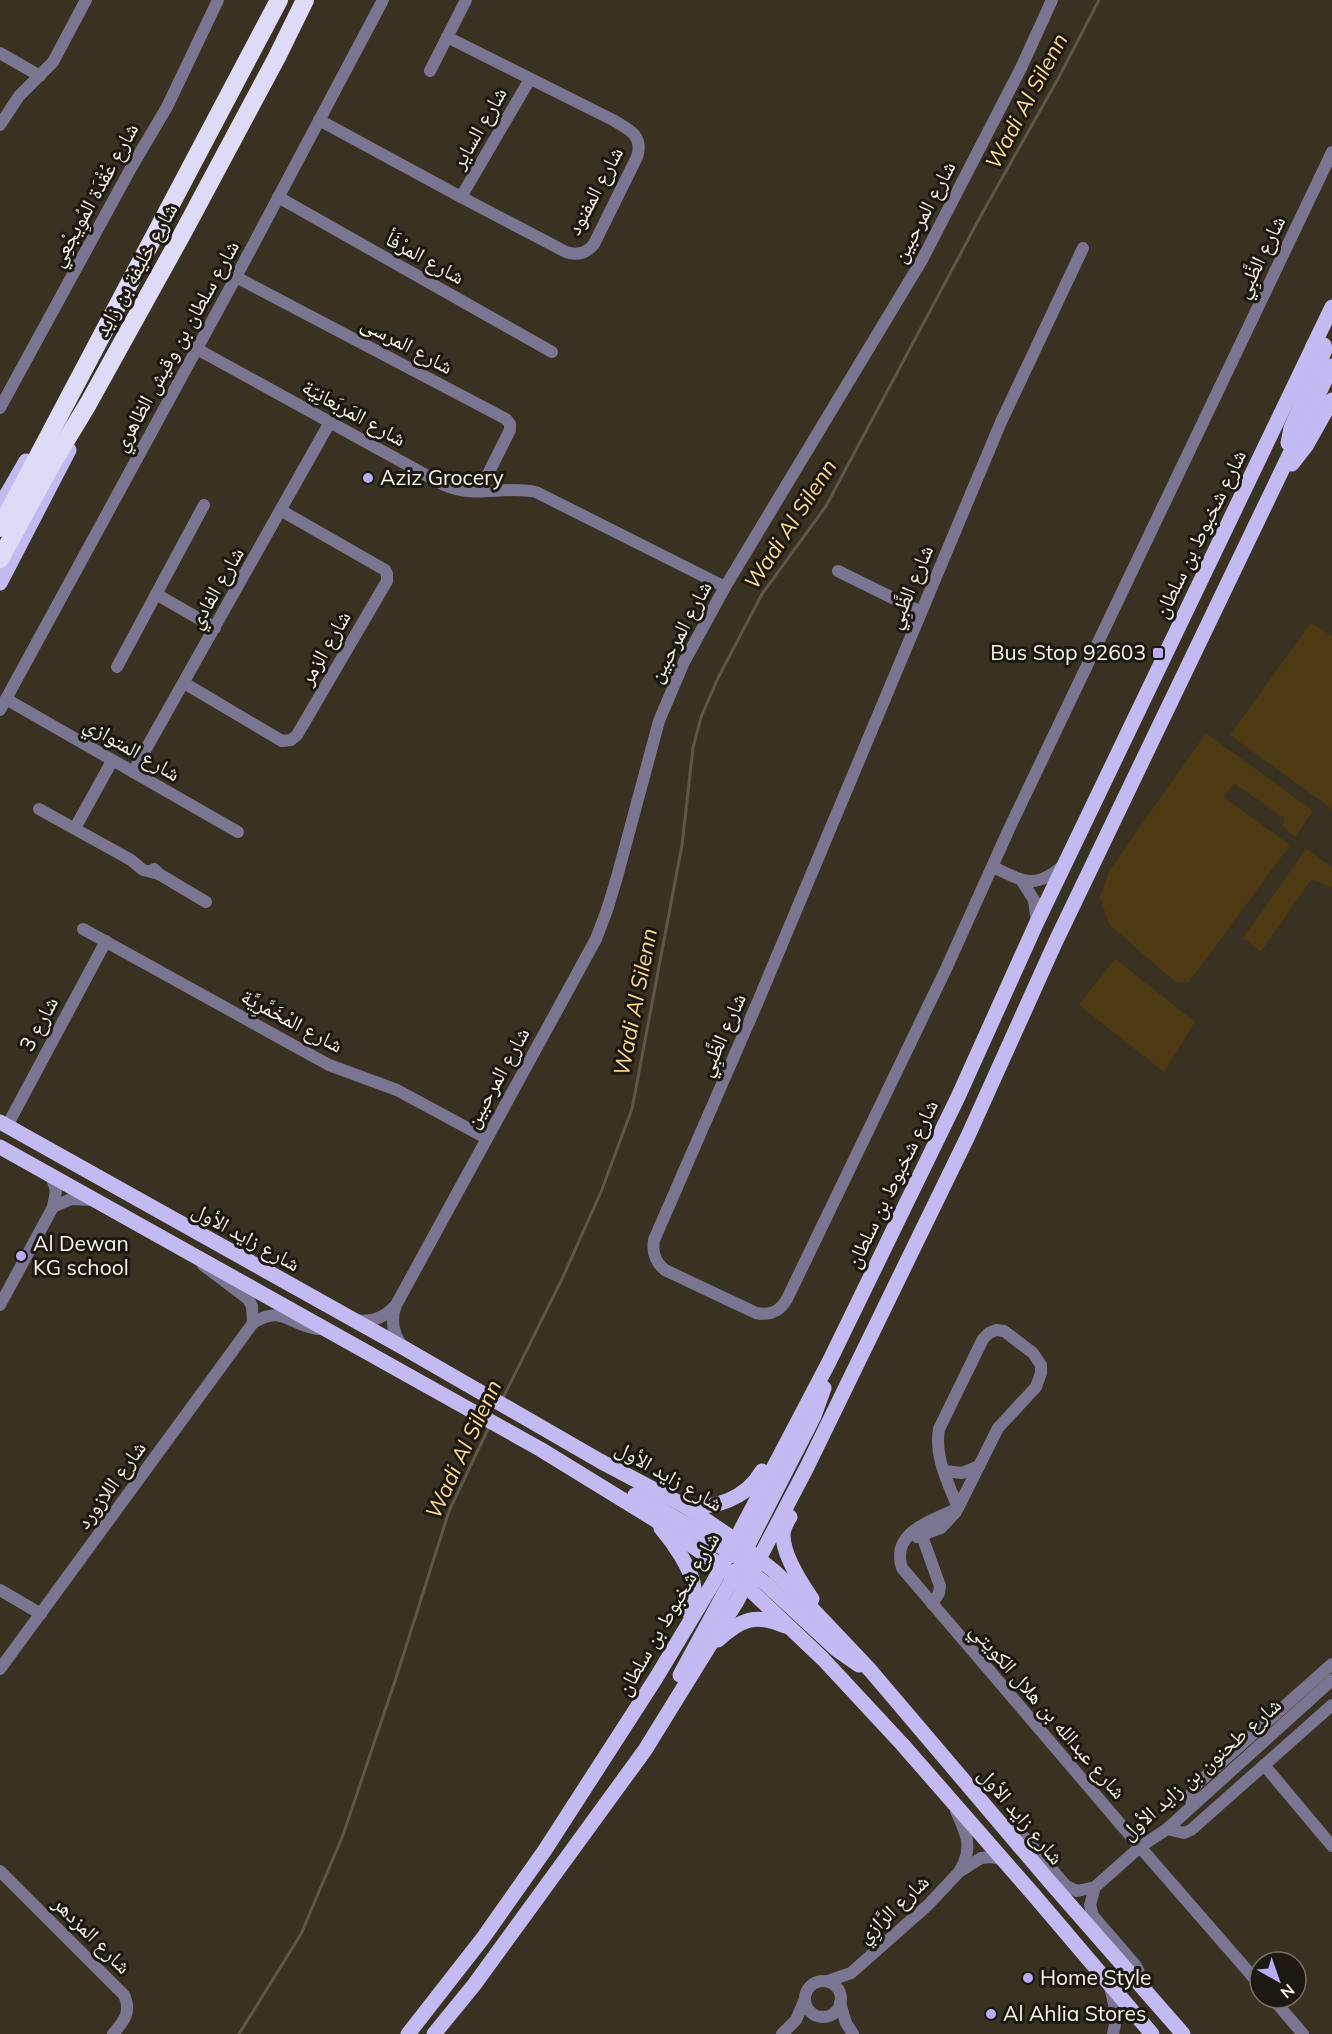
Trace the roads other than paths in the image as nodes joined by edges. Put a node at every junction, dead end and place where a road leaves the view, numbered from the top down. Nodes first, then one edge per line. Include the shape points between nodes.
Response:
1 (86, 0) edge
2 (218, 0) edge
3 (279, 0) edge
4 (305, 0) edge
5 (383, 0) edge
6 (466, 0) edge
7 (1052, 0) edge
8 (447, 37) junction
9 (0, 53) edge
10 (430, 70) dead end
11 (40, 76) junction
12 (530, 79) junction
13 (320, 120) junction
14 (0, 125) edge
15 (1332, 152) edge
16 (278, 197) junction
17 (461, 197) junction
18 (1083, 248) dead end
19 (236, 278) junction
20 (1332, 307) edge
21 (1332, 333) edge
22 (1315, 343) junction
23 (197, 349) junction
24 (552, 352) dead end
25 (1332, 366) edge
26 (70, 393) junction
27 (1332, 400) edge
28 (88, 404) junction
29 (0, 408) edge
30 (330, 422) junction
31 (1289, 455) junction
32 (488, 474) dead end
33 (1277, 479) junction
34 (204, 505) dead end
35 (0, 506) edge
36 (282, 511) junction
37 (0, 528) edge
38 (0, 559) edge
39 (838, 571) dead end
40 (0, 583) edge
41 (725, 587) junction
42 (156, 594) junction
43 (921, 612) junction
44 (215, 628) junction
45 (117, 667) dead end
46 (184, 683) junction
47 (3, 704) edge
48 (112, 761) junction
49 (134, 772) junction
50 (39, 809) dead end
51 (75, 828) junction
52 (238, 832) dead end
53 (1065, 864) junction
54 (993, 867) junction
55 (1022, 881) junction
56 (206, 902) dead end
57 (1037, 922) junction
58 (83, 929) dead end
59 (106, 941) junction
60 (3, 1124) edge
61 (486, 1138) junction
62 (0, 1147) edge
63 (51, 1175) junction
64 (99, 1202) junction
65 (54, 1207) junction
66 (194, 1255) junction
67 (0, 1305) edge
68 (396, 1305) junction
69 (352, 1319) junction
70 (253, 1323) junction
71 (325, 1329) junction
72 (404, 1348) junction
73 (829, 1362) junction
74 (979, 1466) junction
75 (807, 1467) junction
76 (944, 1471) junction
77 (592, 1480) junction
78 (685, 1506) junction
79 (958, 1508) junction
80 (654, 1519) junction
81 (922, 1536) junction
82 (906, 1537) junction
83 (740, 1563) junction
84 (0, 1590) edge
85 (932, 1604) junction
86 (41, 1614) junction
87 (828, 1624) junction
88 (794, 1630) junction
89 (678, 1641) junction
90 (705, 1652) junction
91 (1332, 1664) edge
92 (0, 1669) edge
93 (870, 1670) junction
94 (1332, 1680) edge
95 (1332, 1705) edge
96 (645, 1750) junction
97 (1264, 1765) junction
98 (952, 1801) junction
99 (1192, 1806) junction
100 (1001, 1824) junction
101 (1167, 1829) junction
102 (1332, 1846) edge
103 (1140, 1847) junction
104 (1002, 1859) junction
105 (0, 1871) edge
106 (959, 1872) junction
107 (1095, 1887) junction
108 (1248, 1971) edge
109 (851, 1973) junction
110 (828, 1981) junction
111 (1109, 1983) junction
112 (1149, 1995) junction
113 (840, 2000) junction
114 (804, 2001) junction
115 (1282, 2010) edge
116 (822, 2017) junction
117 (786, 2030) edge
118 (851, 2032) edge
119 (113, 2034) edge
120 (408, 2034) edge
121 (434, 2034) edge
122 (1113, 2034) edge
123 (1152, 2034) edge
124 (1183, 2034) edge
125 (1303, 2034) edge

1 - 11 street via 57,55
2 - 29 street, شارع عُقْدَة المُوِيجْعِي via 167,107
3 - 26 highway, شارع خليفة بن زايد
4 - 28 highway, شارع خليفة بن زايد
5 - 13 street, شارع سلطان بن وقيش الظاهري
6 - 8 street
7 - 41 street, شارع المرحبين via 932,241
8 - 10 street
8 - 12 street, شارع المفنود
9 - 11 street
11 - 14 street via 19,96
12 - 17 street, شارع الساير
12 - 17 street, شارع المفنود via 632,130 638,140 637,157 594,244 584,252 570,253
13 - 16 street, شارع سلطان بن وقيش الظاهري
13 - 17 street, شارع المفنود
15 - 54 street, شارع الظَّبِي
16 - 19 street, شارع سلطان بن وقيش الظاهري
16 - 24 street, شارع المرْفَأ
18 - 43 street, شارع الظَّبِي via 1001,422
19 - 23 street, شارع سلطان بن وقيش الظاهري
19 - 32 street, شارع المرسى via 506,419 510,430
20 - 22 main road, شارع شخبوط بن سلطان
21 - 22 main road
22 - 31 main road via 1324,345 1325,350 1291,428
22 - 53 main road, شارع شخبوط بن سلطان
23 - 30 street, شارع المَربَعانِيّة
23 - 47 street, شارع سلطان بن وقيش الظاهري
25 - 31 main road, شارع شخبوط بن سلطان
26 - 35 main road
26 - 37 highway, شارع خليفة بن زايد
27 - 33 main road via 1299,455
28 - 38 highway, شارع خليفة بن زايد
28 - 40 main road via 70,449
30 - 36 street, شارع الفادي
30 - 41 street, شارع المَربَعانِيّة via 452,489 468,493 523,489 548,497
31 - 33 main road, شارع شخبوط بن سلطان
33 - 75 main road, شارع شخبوط بن سلطان via 1060,933 968,1136
34 - 42 street
36 - 44 street, شارع الفادي
36 - 46 street, شارع الزمر via 385,570 387,581 291,740 282,741
39 - 43 street
41 - 61 street, شارع المرحبين via 684,662 658,721 599,933
42 - 44 street
42 - 45 street
43 - 54 street, شارع الظَّبِي via 654,1240 653,1254 660,1266 756,1313 771,1314 784,1305
44 - 46 street, شارع الفادي
46 - 49 street, شارع الفادي
47 - 48 street, شارع المتوازي
48 - 49 street, شارع المتوازي
48 - 51 street
49 - 52 street, شارع المتوازي
50 - 51 street
51 - 56 street via 131,860 147,864
53 - 55 street via 1046,877
53 - 57 main road, شارع شخبوط بن سلطان
54 - 55 street
55 - 57 street via 1034,900
57 - 73 main road, شارع شخبوط بن سلطان via 958,1097
58 - 59 street, شارع المْخَمَّرِيَّة
59 - 60 street, شارع 3
59 - 61 street, شارع المْخَمَّرِيَّة via 329,1065 397,1090
60 - 69 main road, شارع زايد الأول
61 - 68 street, شارع المرحبين
62 - 63 main road, شارع زايد الأول
63 - 64 main road, شارع زايد الأول
63 - 65 street via 56,1191
64 - 65 street via 71,1199
64 - 66 main road, شارع زايد الأول
65 - 67 street
66 - 70 street via 248,1299
66 - 71 main road, شارع زايد الأول
68 - 69 street via 378,1319
68 - 72 street, شارع المرحبين via 394,1331
69 - 72 main road, شارع زايد الأول
70 - 71 street via 274,1314
70 - 86 street, شارع اللازورد
71 - 77 main road, شارع زايد الأول
72 - 78 main road, شارع زايد الأول
73 - 78 main road via 805,1394 751,1487 717,1505
73 - 83 main road, شارع شخبوط بن سلطان
74 - 76 street via 962,1473
74 - 76 street via 998,1428 1036,1387 1041,1373 1033,1353 1004,1331 988,1333 983,1339 942,1420 937,1447
74 - 79 street
75 - 83 main road, شارع شخبوط بن سلطان
75 - 87 main road via 784,1539 799,1579
76 - 79 street
77 - 80 main road, شارع زايد الأول
77 - 83 main road via 624,1490 684,1523
78 - 83 main road, شارع زايد الأول
79 - 81 street via 948,1523
79 - 82 street
80 - 83 main road, شارع زايد الأول
80 - 89 main road via 680,1555 694,1585 694,1596
81 - 82 street
81 - 85 street via 940,1586
82 - 85 street, شارع عبدالله بن هلال الكويتي via 899,1552 902,1568
83 - 87 main road, شارع زايد الأول via 774,1571
83 - 88 main road, شارع زايد الأول
83 - 89 main road, شارع شخبوط بن سلطان
83 - 90 main road, شارع شخبوط بن سلطان
83 - 93 main road via 844,1657
83 - 96 main road via 672,1688
84 - 86 street
85 - 103 street, شارع عبدالله بن هلال الكويتي
86 - 92 street, شارع اللازورد
87 - 93 main road, شارع زايد الأول
88 - 90 main road via 771,1619 744,1621
88 - 98 main road, شارع زايد الأول
89 - 120 main road, شارع شخبوط بن سلطان via 525,1879
90 - 96 main road, شارع شخبوط بن سلطان
91 - 99 street via 1197,1784 1191,1794
93 - 100 main road, شارع زايد الأول
94 - 99 street, شارع طحنون بن زايد الأول
95 - 97 street
96 - 121 main road, شارع شخبوط بن سلطان
97 - 101 street via 1191,1830 1184,1833
97 - 102 street
98 - 104 main road, شارع زايد الأول
98 - 106 street, شارع الرَّازِي via 968,1848
99 - 101 street, شارع طحنون بن زايد الأول
100 - 107 street via 1025,1838 1066,1886 1077,1891
100 - 112 main road, شارع زايد الأول
101 - 103 street, شارع طحنون بن زايد الأول
103 - 107 street, شارع طحنون بن زايد الأول
103 - 108 street, شارع عبدالله بن هلال الكويتي
104 - 106 street, شارع الرَّازِي via 981,1858
104 - 111 main road, شارع زايد الأول
105 - 119 street, شارع المزدهر via 124,1995 128,2010
106 - 109 street, شارع الرَّازِي
107 - 112 street via 1090,1905 1093,1916 1136,1966
109 - 110 street, شارع الرَّازِي
109 - 113 street, شارع الرَّازِي
110 - 113 street via 836,1987
110 - 114 street via 811,1985
111 - 122 street via 1115,2009
111 - 123 main road, شارع زايد الأول
112 - 124 main road, شارع زايد الأول
113 - 116 street via 834,2013
113 - 118 street
114 - 116 street via 811,2013
114 - 117 street
115 - 125 street
116 - 117 street
116 - 118 street

